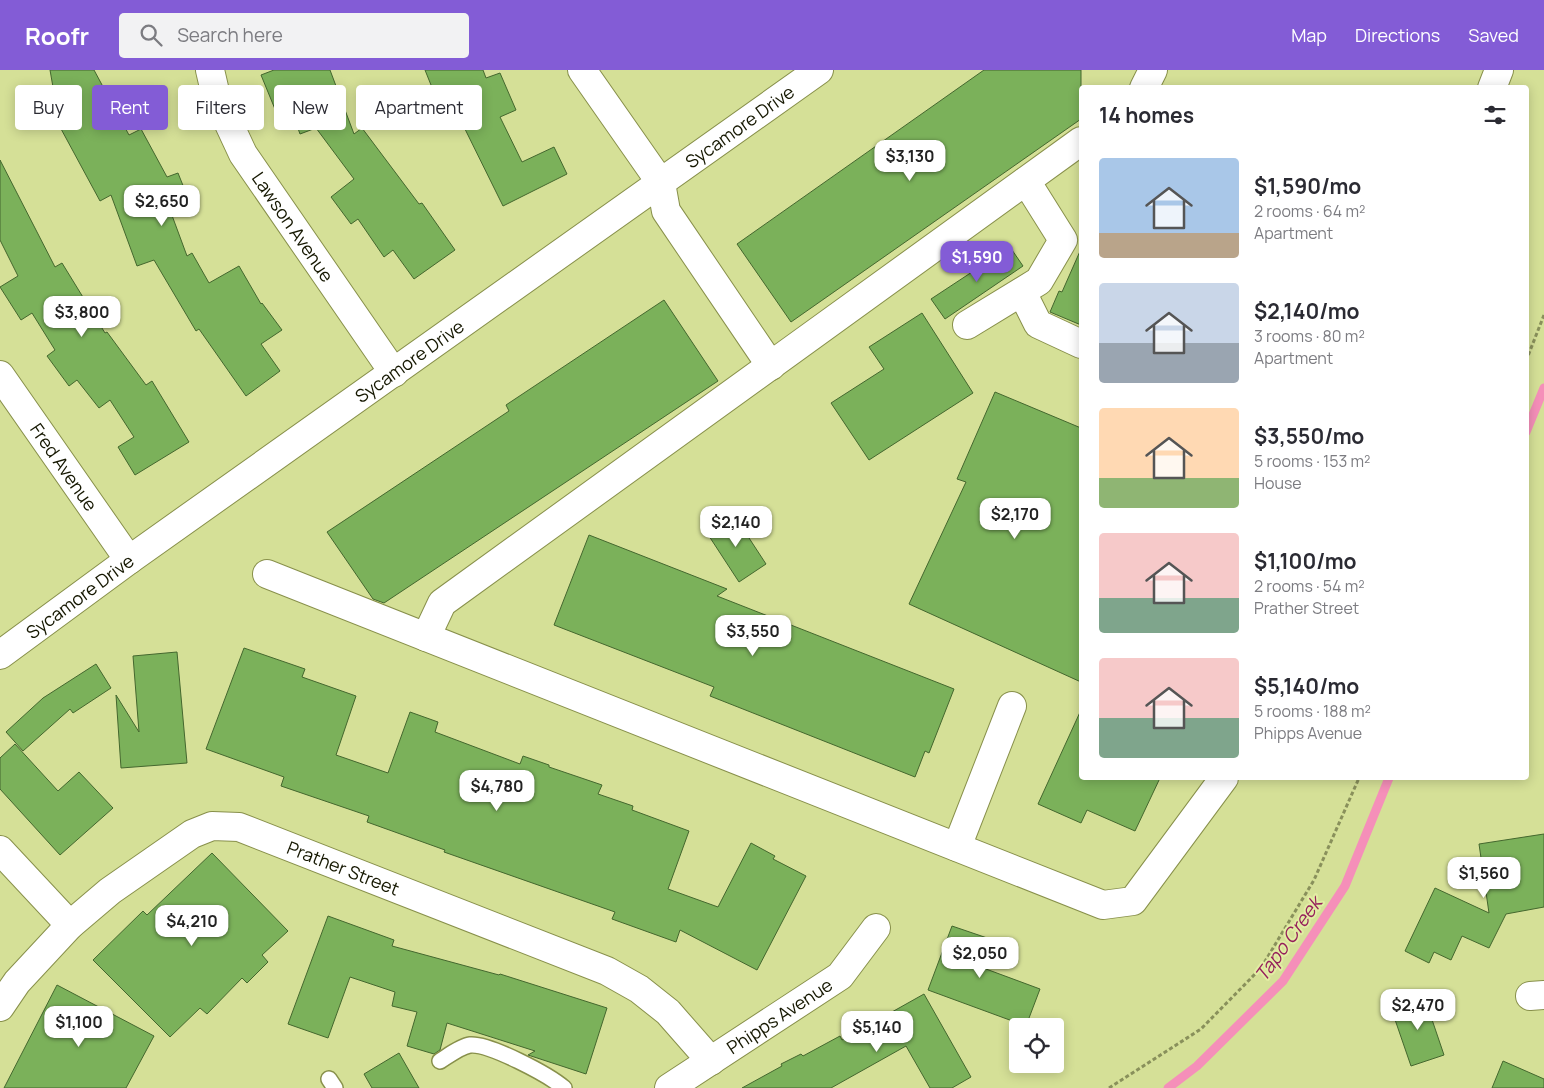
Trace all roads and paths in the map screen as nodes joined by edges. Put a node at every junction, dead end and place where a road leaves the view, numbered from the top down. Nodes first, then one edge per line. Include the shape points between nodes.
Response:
1 (210, 70) edge
2 (582, 70) edge
3 (819, 70) edge
4 (1153, 70) edge
5 (1499, 70) edge
6 (1146, 85) edge
7 (1493, 85) edge
8 (1079, 142) edge
9 (1026, 181) junction
10 (661, 183) junction
11 (1072, 244) edge
12 (1022, 292) junction
13 (1544, 315) edge
14 (967, 325) dead end
15 (1079, 343) edge
16 (1529, 353) edge
17 (771, 366) junction
18 (394, 373) junction
19 (0, 375) edge
20 (129, 560) junction
21 (267, 574) dead end
22 (426, 637) junction
23 (0, 655) edge
24 (1012, 706) dead end
25 (1223, 780) edge
26 (1358, 780) edge
27 (957, 847) junction
28 (0, 850) edge
29 (70, 925) junction
30 (876, 928) dead end
31 (0, 1007) edge
32 (440, 1061) dead end
33 (710, 1062) junction
34 (564, 1088) edge
35 (670, 1088) edge
36 (1110, 1088) edge

1 - 18 street, Lawson Avenue via 216,96 243,154
2 - 10 street
3 - 10 street, Sycamore Drive
4 - 6 street
5 - 7 street
8 - 9 street
9 - 11 street
9 - 17 street
10 - 17 street via 666,211
10 - 18 street, Sycamore Drive
11 - 12 street via 1039,281
12 - 14 street
12 - 15 street via 1038,324
13 - 16 path
17 - 22 street via 442,603
18 - 20 street, Sycamore Drive
19 - 20 street, Fred Avenue
20 - 23 street, Sycamore Drive
21 - 22 street
22 - 27 street
24 - 27 street
25 - 27 street via 1133,902 1103,905
26 - 36 path via 1314,880 1261,968 1201,1029
28 - 29 street
29 - 31 street, Prather Street via 17,982
29 - 33 street, Prather Street via 110,891 192,834 212,826 239,827 607,971 639,989 668,1012
30 - 33 street, Phipps Avenue via 840,976
32 - 34 lane via 468,1045 478,1045 525,1065
33 - 35 street, Phipps Avenue

